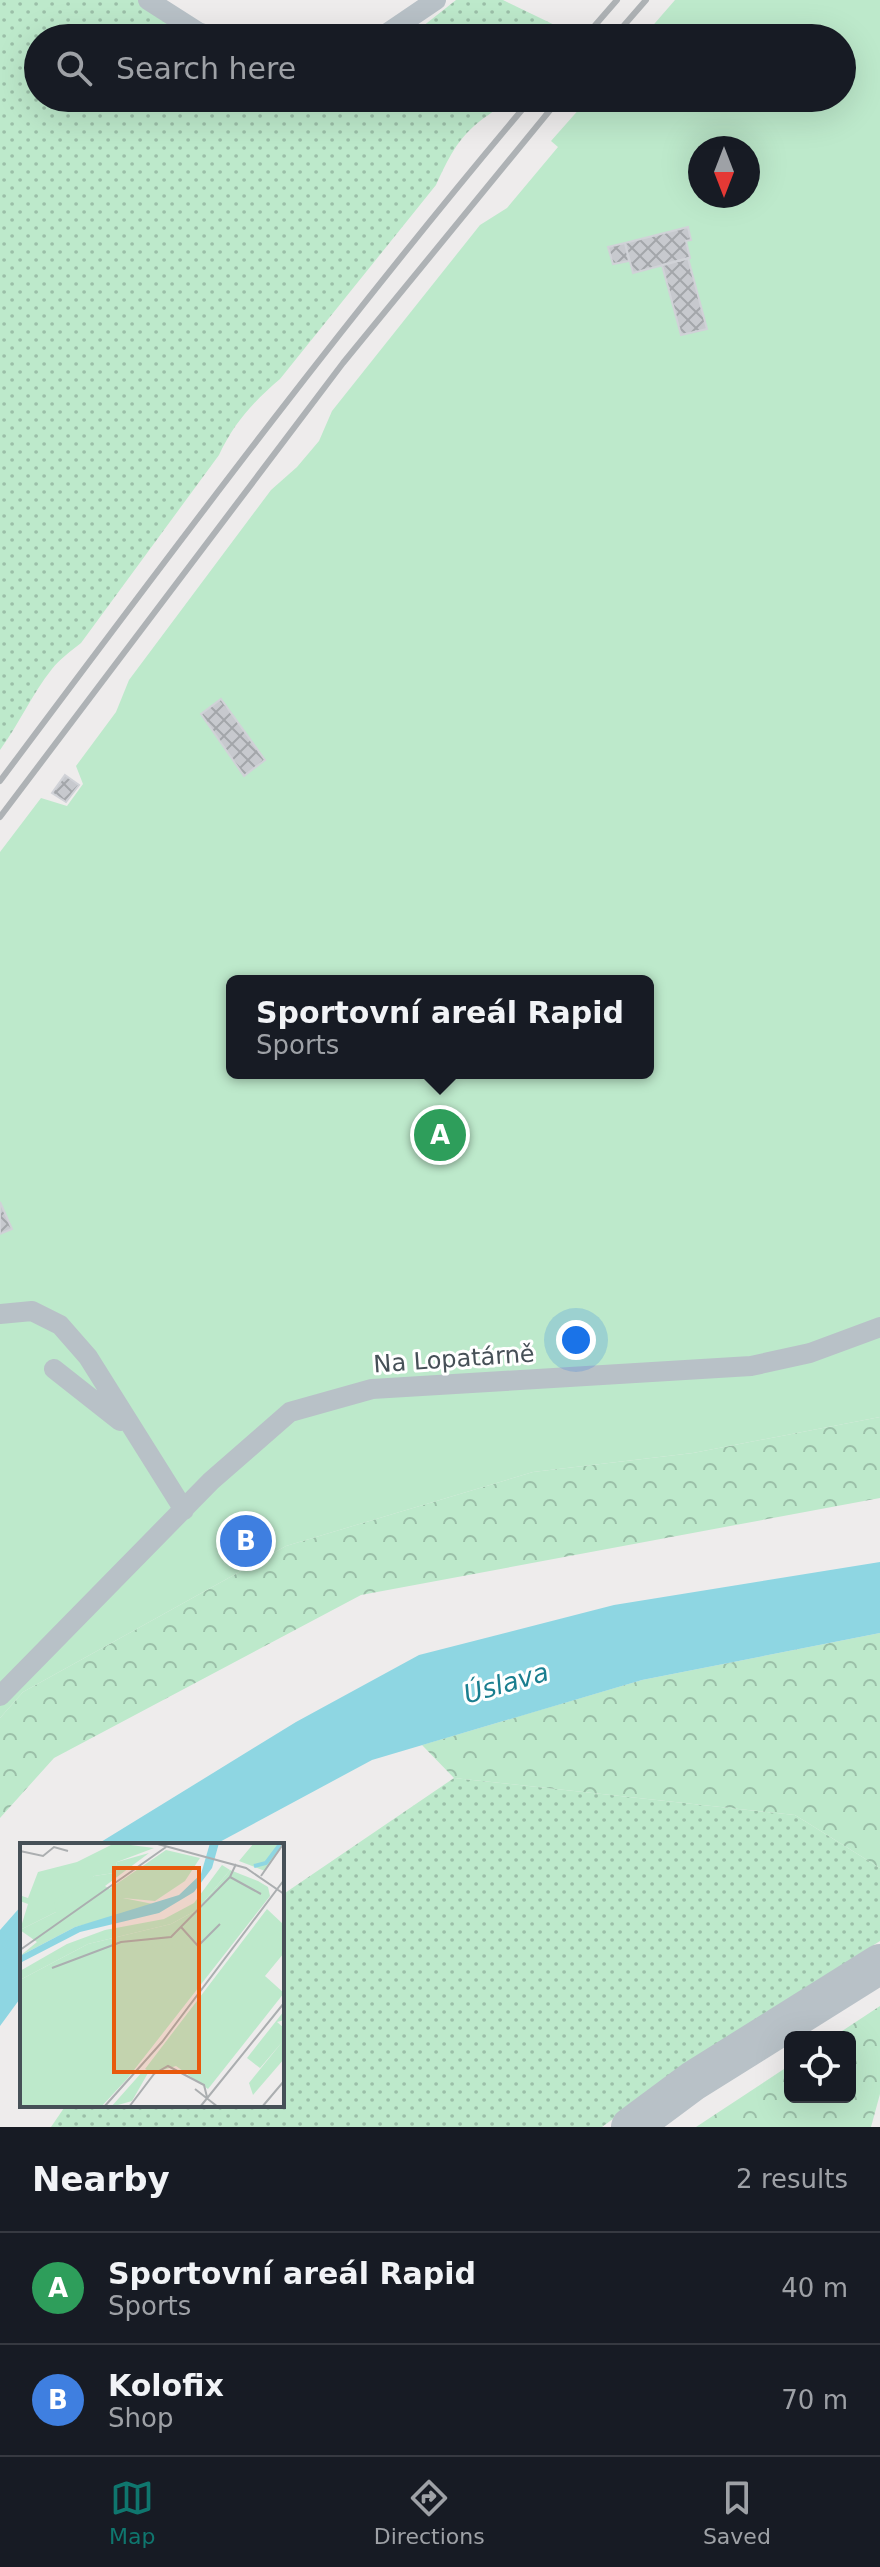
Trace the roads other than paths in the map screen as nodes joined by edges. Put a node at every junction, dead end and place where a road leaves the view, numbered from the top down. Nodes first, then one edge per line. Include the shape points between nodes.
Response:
1 (148, 0) edge
2 (436, 0) edge
3 (186, 24) edge
4 (401, 24) edge
5 (0, 1314) edge
6 (880, 1327) edge
7 (54, 1369) dead end
8 (132, 1431) junction
9 (184, 1510) junction
10 (0, 1696) edge
11 (880, 1964) edge
12 (631, 2127) edge

1 - 3 lane
2 - 4 lane
5 - 8 lane via 32,1311 60,1325 88,1357
6 - 9 lane, Na Lopatárně via 810,1353 751,1366 372,1389 290,1412
7 - 8 lane
8 - 9 lane
9 - 10 lane, Na Lopatárně
11 - 12 street via 693,2081

